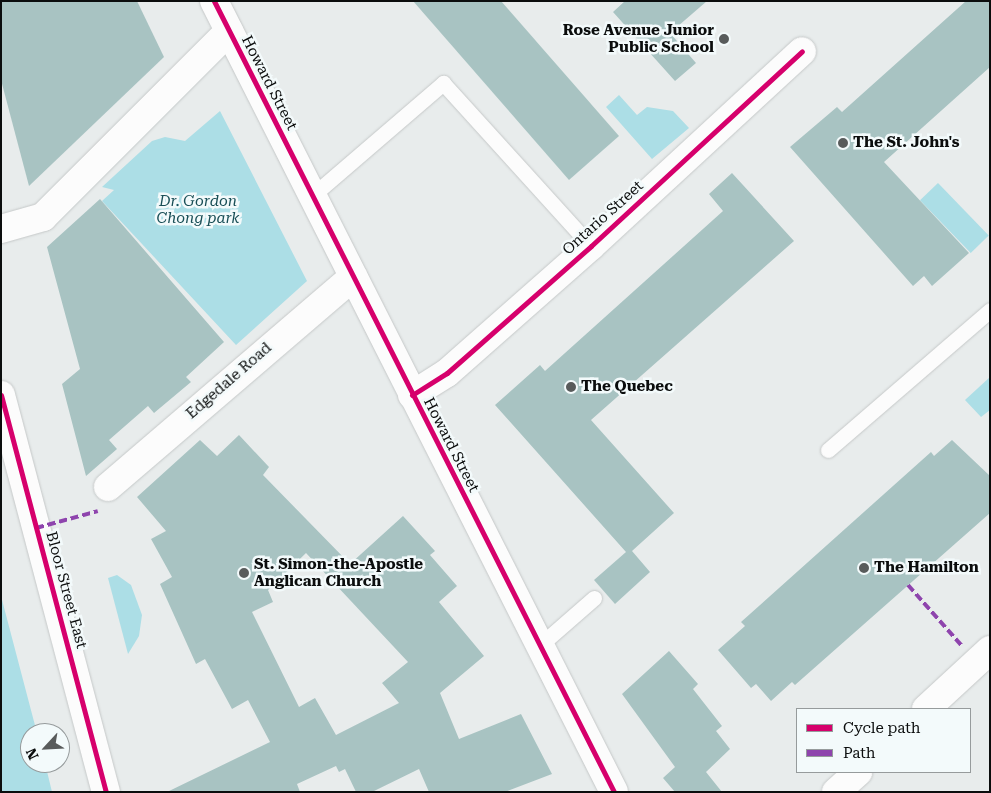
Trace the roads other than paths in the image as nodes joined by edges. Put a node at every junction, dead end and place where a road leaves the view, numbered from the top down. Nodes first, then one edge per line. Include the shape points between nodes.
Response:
1 (214, 1) edge
2 (229, 31) junction
3 (802, 51) dead end
4 (313, 195) junction
5 (1, 229) edge
6 (591, 246) junction
7 (353, 277) junction
8 (990, 310) edge
9 (1, 395) edge
10 (412, 395) junction
11 (828, 450) dead end
12 (108, 487) dead end
13 (594, 598) dead end
14 (539, 646) junction
15 (990, 650) edge
16 (927, 708) edge
17 (857, 773) edge
18 (106, 792) edge
19 (614, 792) edge
20 (836, 792) edge

1 - 2 street, Howard Street
2 - 4 street, Howard Street
2 - 5 street via 43,216
3 - 6 street, Ontario Street
4 - 6 lane via 443,83
4 - 7 street, Howard Street
6 - 10 street, Ontario Street via 447,373
7 - 10 street, Howard Street
7 - 12 street, Edgedale Road
8 - 11 lane
9 - 18 street, Bloor Street East
10 - 14 street, Howard Street
13 - 14 lane
14 - 19 street, Howard Street
15 - 16 street
17 - 20 street

